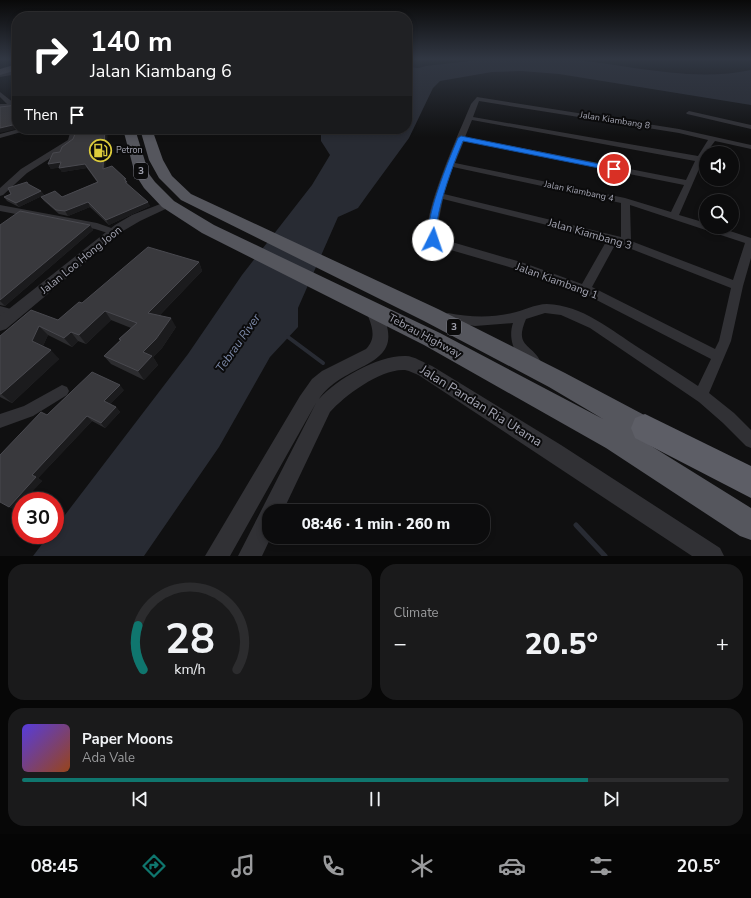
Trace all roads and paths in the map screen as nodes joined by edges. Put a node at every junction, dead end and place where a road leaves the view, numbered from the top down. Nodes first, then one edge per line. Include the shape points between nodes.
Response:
1 (0, 94) edge
2 (12, 98) edge
3 (6, 100) junction
4 (12, 104) edge
5 (12, 105) edge
6 (0, 106) edge
7 (689, 113) dead end
8 (470, 118) junction
9 (751, 127) edge
10 (12, 133) edge
11 (73, 134) edge
12 (130, 134) edge
13 (148, 134) edge
14 (0, 136) edge
15 (461, 138) junction
16 (712, 138) junction
17 (707, 146) edge
18 (751, 147) edge
19 (699, 159) edge
20 (699, 161) edge
21 (450, 164) junction
22 (689, 184) junction
23 (0, 193) edge
24 (440, 196) junction
25 (625, 201) junction
26 (168, 204) junction
27 (0, 208) edge
28 (23, 211) junction
29 (674, 215) junction
30 (11, 219) edge
31 (699, 224) edge
32 (114, 232) junction
33 (728, 234) edge
34 (613, 238) junction
35 (751, 242) edge
36 (626, 243) junction
37 (737, 286) junction
38 (585, 289) junction
39 (373, 309) junction
40 (7, 313) edge
41 (431, 314) junction
42 (522, 315) junction
43 (0, 326) edge
44 (718, 357) junction
45 (366, 366) junction
46 (340, 379) junction
47 (556, 380) junction
48 (62, 391) dead end
49 (701, 396) junction
50 (0, 421) edge
51 (645, 428) junction
52 (751, 441) edge
53 (271, 462) junction
54 (292, 472) junction
55 (751, 482) edge
56 (751, 494) edge
57 (276, 504) edge
58 (751, 525) edge
59 (262, 532) edge
60 (706, 555) edge
61 (217, 556) edge
62 (250, 556) edge

1 - 3 street
2 - 3 street
3 - 4 street
5 - 6 street
7 - 9 street
8 - 15 street
8 - 16 street, Jalan Kiambang 8 via 477,99
8 - 19 street
10 - 14 street
11 - 23 street via 71,141 24,171
12 - 26 highway, Tebrau Highway / 3 via 142,174
13 - 41 highway, Tebrau Highway / 3 via 156,160 166,178 186,197
15 - 21 street
15 - 22 street
16 - 17 street
16 - 18 street, Jalan Kiambang 8
20 - 22 street
21 - 24 street
21 - 25 street, Jalan Kiambang 4
22 - 29 street
24 - 34 street, Jalan Kiambang 3
24 - 38 street, Jalan Kiambang 1 via 433,240
25 - 29 street, Jalan Kiambang 4
25 - 36 street
26 - 32 street, Jalan Loo Hong Joon via 136,218
26 - 39 highway, Tebrau Highway / 3 via 242,247
27 - 28 street
28 - 30 street
28 - 32 street via 97,226
29 - 31 street, Jalan Kiambang 4
32 - 40 street, Jalan Loo Hong Joon
33 - 35 street, Jalan Kiambang 4
34 - 36 street, Jalan Kiambang 3
34 - 38 street
35 - 37 street
36 - 37 street, Jalan Kiambang 3
37 - 44 street via 725,341
38 - 44 street, Jalan Kiambang 1
39 - 45 street, Jalan Pandan Ria Utama via 383,334
39 - 58 highway, Tebrau Highway / 3 via 615,439
40 - 43 street, Jalan Loo Hong Joon
41 - 42 street via 466,322 485,323
41 - 47 highway, Tebrau Highway / 3
42 - 47 street via 515,330 517,342 523,351
42 - 49 street via 549,308 582,318
44 - 49 street
45 - 46 street, Jalan Pandan Ria Utama
45 - 60 street, Jalan Pandan Ria Utama via 400,362 426,371 554,452
46 - 53 street, Jalan Pandan Ria Utama via 319,383
46 - 54 street, Jalan Pandan Ria Utama via 334,395 324,406
47 - 51 highway, Tebrau Highway / 3
48 - 50 street via 28,411
49 - 52 street via 726,415
51 - 55 highway
51 - 56 highway, Tebrau Highway / 3
53 - 54 street
53 - 61 street, Jalan Pandan Ria Utama
54 - 57 street, Jalan Pandan Ria Utama
59 - 62 street

